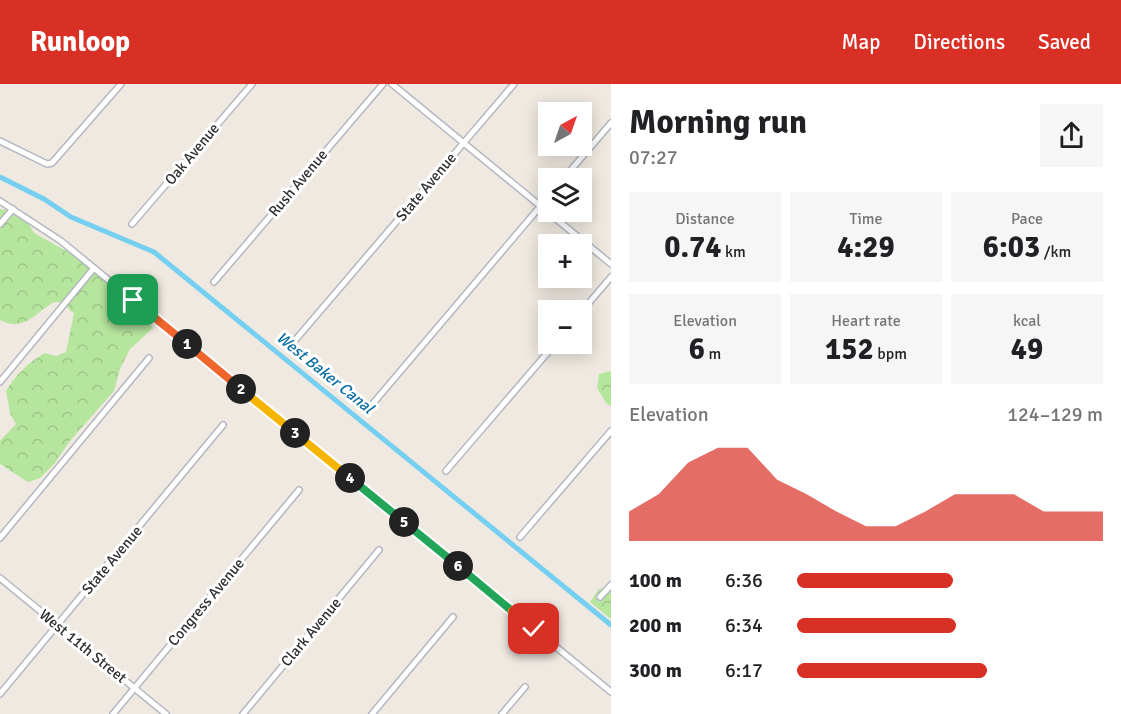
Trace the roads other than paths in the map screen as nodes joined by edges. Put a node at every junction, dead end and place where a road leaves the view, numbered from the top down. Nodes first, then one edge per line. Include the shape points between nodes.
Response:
1 (121, 84) edge
2 (252, 84) edge
3 (382, 84) edge
4 (392, 84) edge
5 (514, 84) edge
6 (611, 123) edge
7 (0, 141) edge
8 (464, 143) junction
9 (573, 168) edge
10 (0, 201) edge
11 (538, 204) edge
12 (13, 208) junction
13 (538, 210) edge
14 (560, 222) edge
15 (0, 224) edge
16 (132, 224) dead end
17 (611, 264) edge
18 (94, 268) junction
19 (611, 277) edge
20 (214, 282) dead end
21 (591, 300) edge
22 (291, 345) dead end
23 (546, 354) edge
24 (149, 358) dead end
25 (0, 381) edge
26 (370, 407) dead end
27 (224, 425) dead end
28 (611, 431) edge
29 (446, 471) dead end
30 (299, 490) dead end
31 (520, 537) dead end
32 (0, 538) edge
33 (379, 550) dead end
34 (0, 578) edge
35 (611, 585) edge
36 (600, 597) dead end
37 (453, 617) dead end
38 (58, 625) junction
39 (525, 687) dead end
40 (135, 688) junction
41 (611, 692) edge
42 (0, 694) edge
43 (113, 714) edge
44 (166, 714) edge
45 (243, 714) edge
46 (372, 714) edge
47 (502, 714) edge

1 - 7 street via 52,163
2 - 16 street, Oak Avenue
3 - 20 street, Rush Avenue
4 - 8 street
5 - 8 street, State Avenue
6 - 9 street
8 - 11 street
8 - 22 street, State Avenue
10 - 12 street
12 - 15 street
12 - 18 street
13 - 26 street
14 - 17 street
18 - 25 street
18 - 41 street
19 - 21 street
23 - 29 street
24 - 32 street
27 - 38 street, State Avenue
28 - 31 street
30 - 40 street, Congress Avenue
33 - 45 street, Clark Avenue
34 - 38 street, West 11th Street
35 - 36 street
37 - 46 street
38 - 40 street, West 11th Street
38 - 42 street, State Avenue
39 - 47 street
40 - 43 street, Congress Avenue
40 - 44 street, West 11th Street

